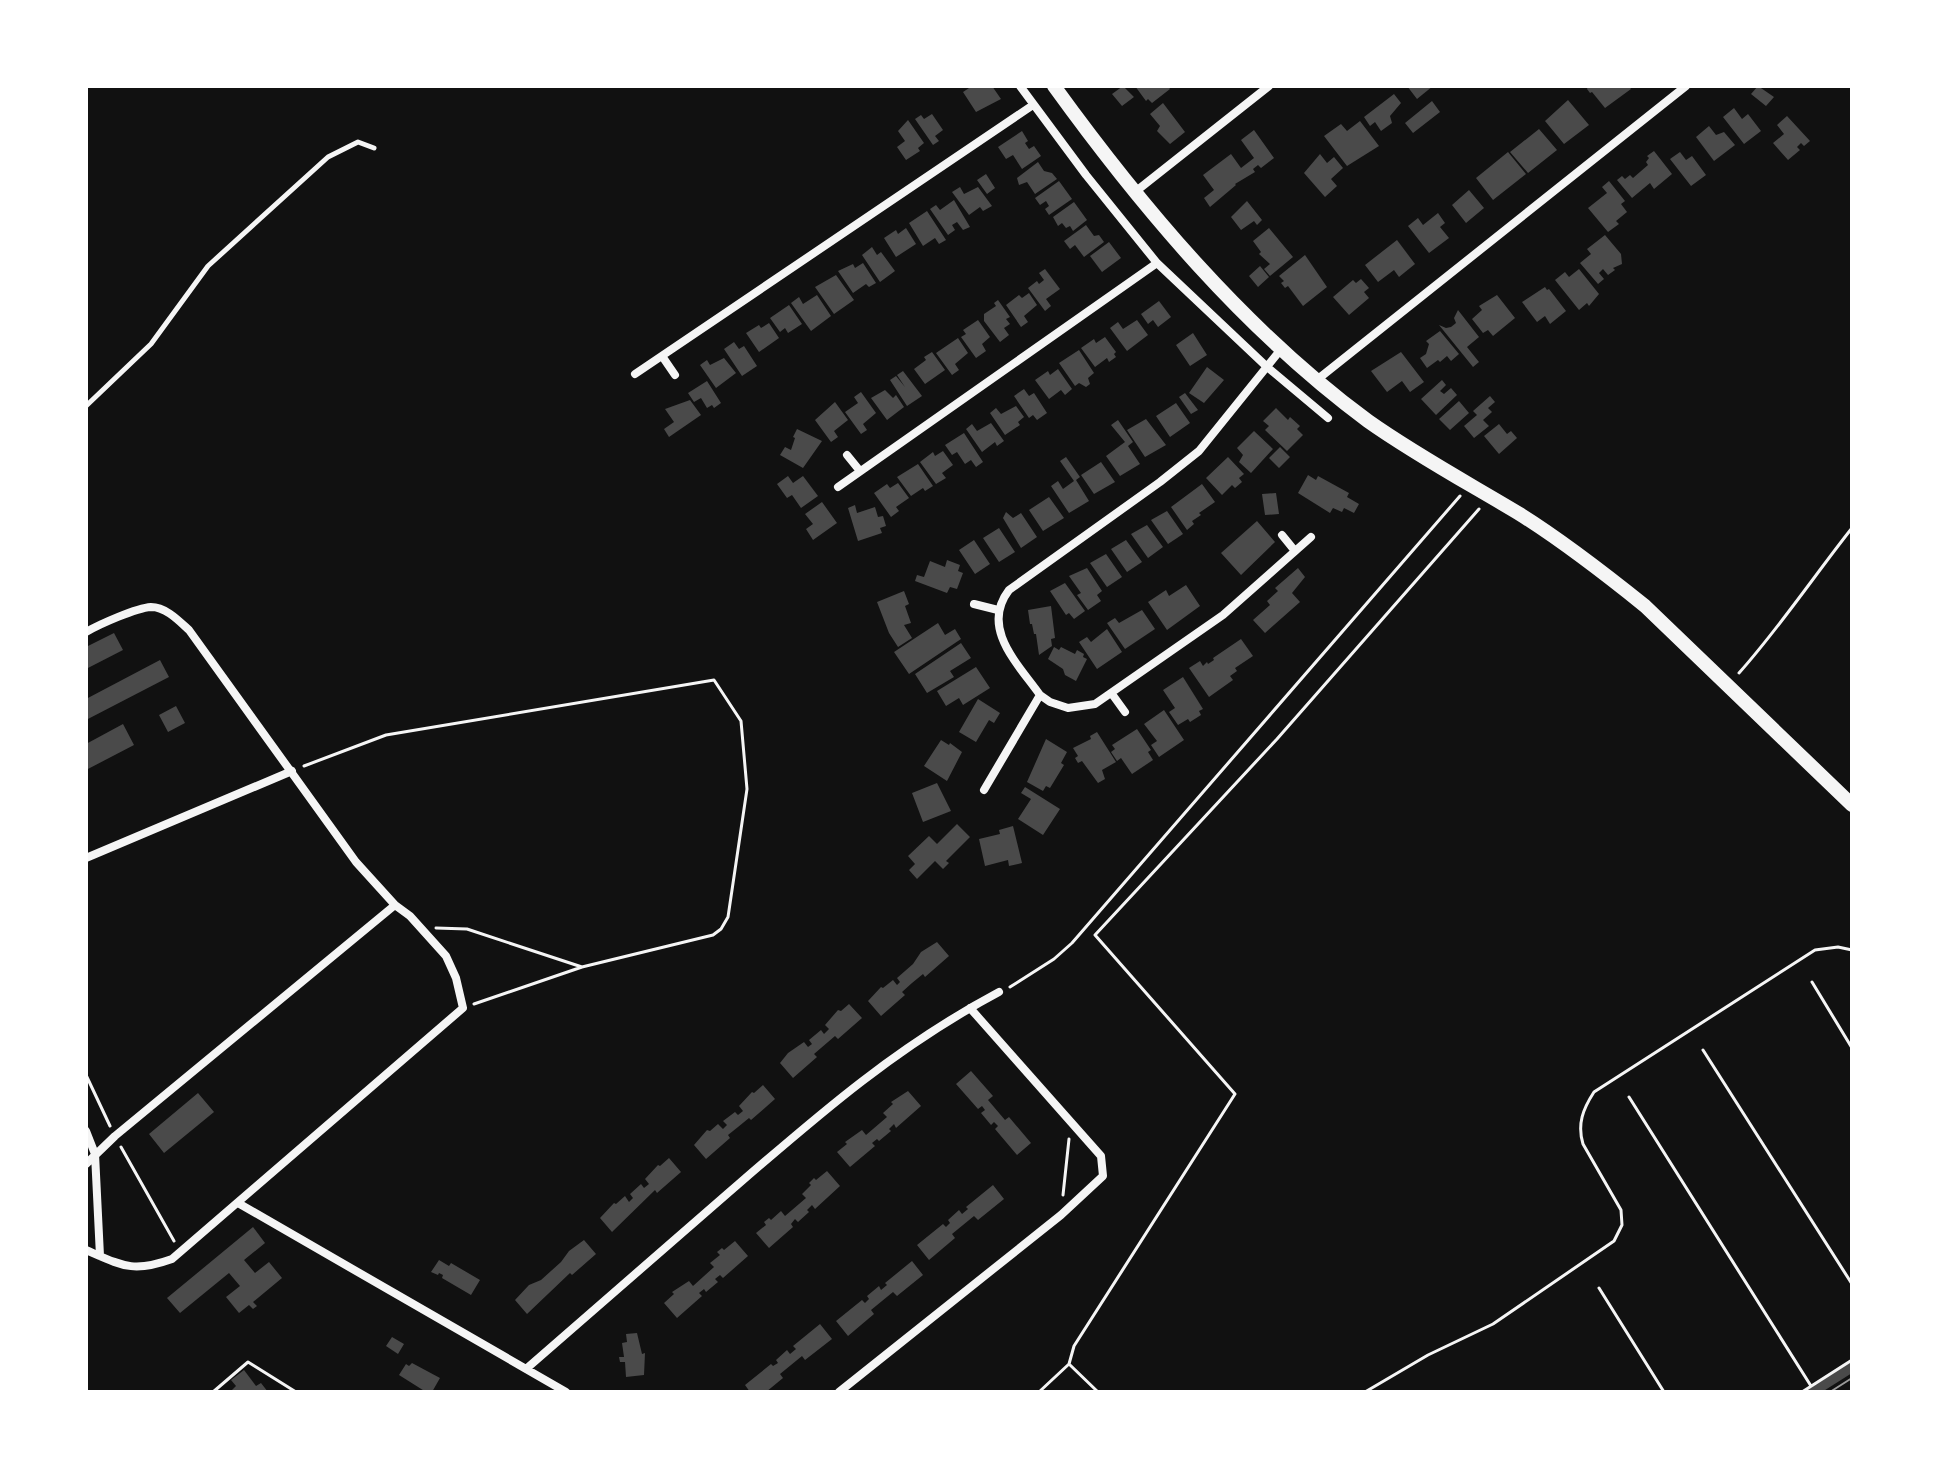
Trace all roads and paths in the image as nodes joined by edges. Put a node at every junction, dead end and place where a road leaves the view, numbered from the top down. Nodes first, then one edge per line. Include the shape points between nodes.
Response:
1 (1020, 86) edge
2 (1054, 86) edge
3 (1269, 86) edge
4 (1686, 86) edge
5 (1033, 105) junction
6 (374, 148) dead end
7 (1135, 192) junction
8 (1157, 263) junction
9 (1282, 348) junction
10 (662, 356) junction
11 (1266, 366) junction
12 (635, 374) dead end
13 (675, 375) dead end
14 (1318, 379) junction
15 (86, 406) edge
16 (1328, 418) dead end
17 (847, 455) dead end
18 (860, 471) junction
19 (1470, 485) junction
20 (838, 487) dead end
21 (1489, 497) junction
22 (1852, 528) edge
23 (1282, 535) dead end
24 (1311, 537) dead end
25 (1295, 551) junction
26 (974, 604) dead end
27 (998, 610) junction
28 (86, 632) edge
29 (1729, 685) junction
30 (1112, 694) junction
31 (1040, 695) junction
32 (1125, 712) dead end
33 (292, 771) junction
34 (984, 790) dead end
35 (1852, 805) edge
36 (86, 858) edge
37 (395, 905) junction
38 (420, 928) junction
39 (1852, 950) edge
40 (582, 967) junction
41 (1812, 982) dead end
42 (999, 992) joint
43 (463, 1008) junction
44 (970, 1008) junction
45 (1852, 1048) edge
46 (1703, 1050) dead end
47 (86, 1075) edge
48 (1629, 1097) dead end
49 (1071, 1123) junction
50 (86, 1131) edge
51 (115, 1136) junction
52 (95, 1154) junction
53 (86, 1164) edge
54 (238, 1203) junction
55 (1061, 1215) junction
56 (86, 1250) edge
57 (180, 1252) junction
58 (100, 1256) junction
59 (1852, 1284) edge
60 (1599, 1288) dead end
61 (1852, 1360) edge
62 (1069, 1364) junction
63 (526, 1369) junction
64 (1811, 1386) junction
65 (213, 1392) edge
66 (296, 1392) edge
67 (566, 1392) edge
68 (839, 1392) edge
69 (1039, 1392) edge
70 (1098, 1392) edge
71 (1365, 1392) edge
72 (1664, 1392) edge
73 (1802, 1392) edge

1 - 5 street
2 - 7 main road
3 - 7 street
4 - 14 street
5 - 8 street
5 - 10 street
6 - 15 lane via 358,142 340,149 301,179 208,266 151,344
7 - 9 main road via 1213,282
8 - 11 street
8 - 18 street
9 - 11 street
9 - 14 main road
10 - 12 street
10 - 13 street
11 - 16 street
11 - 27 street via 1199,451 1018,581
14 - 19 main road via 1370,422
17 - 18 street
18 - 20 street
19 - 21 main road
19 - 42 path via 1072,943
21 - 29 main road via 1610,578
21 - 62 path via 1277,739 1095,935 1235,1094 1074,1346
22 - 29 path
23 - 25 street
24 - 25 street
25 - 30 street via 1223,615
26 - 27 street
27 - 31 street via 999,634
28 - 33 street via 152,607 167,612 189,630
29 - 35 main road
30 - 31 street via 1095,704 1068,708
30 - 32 street
31 - 34 street
33 - 36 street
33 - 37 street via 356,862
33 - 40 path via 386,735 714,680 741,721 747,789 728,917 713,935
37 - 38 street
37 - 51 street
38 - 40 path via 467,929
38 - 43 street via 446,956
39 - 71 path via 1815,950 1602,1084 1584,1107 1580,1133 1621,1210 1622,1225 1614,1241 1493,1324
40 - 43 path
41 - 45 path
42 - 44 street
43 - 54 street
44 - 49 street
44 - 63 street via 828,1106
46 - 59 path
47 - 51 path
48 - 64 path
49 - 55 path
49 - 55 street via 1101,1156 1103,1176
50 - 52 street
51 - 52 street
51 - 57 path
52 - 53 street
52 - 58 street
54 - 57 street
54 - 63 street
55 - 68 street
56 - 58 street
57 - 58 street via 149,1267 126,1267
60 - 72 path
61 - 64 path
62 - 69 path
62 - 70 path
63 - 67 street
64 - 73 path
65 - 66 path via 248,1362

